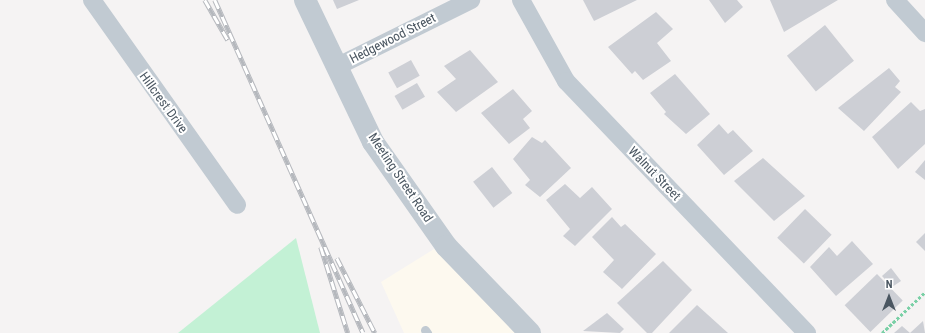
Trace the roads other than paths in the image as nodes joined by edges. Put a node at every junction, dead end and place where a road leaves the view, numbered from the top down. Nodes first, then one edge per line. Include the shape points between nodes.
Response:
1 (92, 0) edge
2 (305, 0) edge
3 (471, 0) edge
4 (521, 0) edge
5 (894, 0) edge
6 (925, 33) edge
7 (336, 67) junction
8 (237, 205) dead end
9 (530, 333) edge
10 (807, 333) edge

1 - 8 street, Hillcrest Drive
2 - 7 street, Meeting Street Road
3 - 7 street, Hedgewood Street
4 - 10 street, Walnut Street via 566,81
5 - 6 street
7 - 9 street, Meeting Street Road via 373,142 446,246

